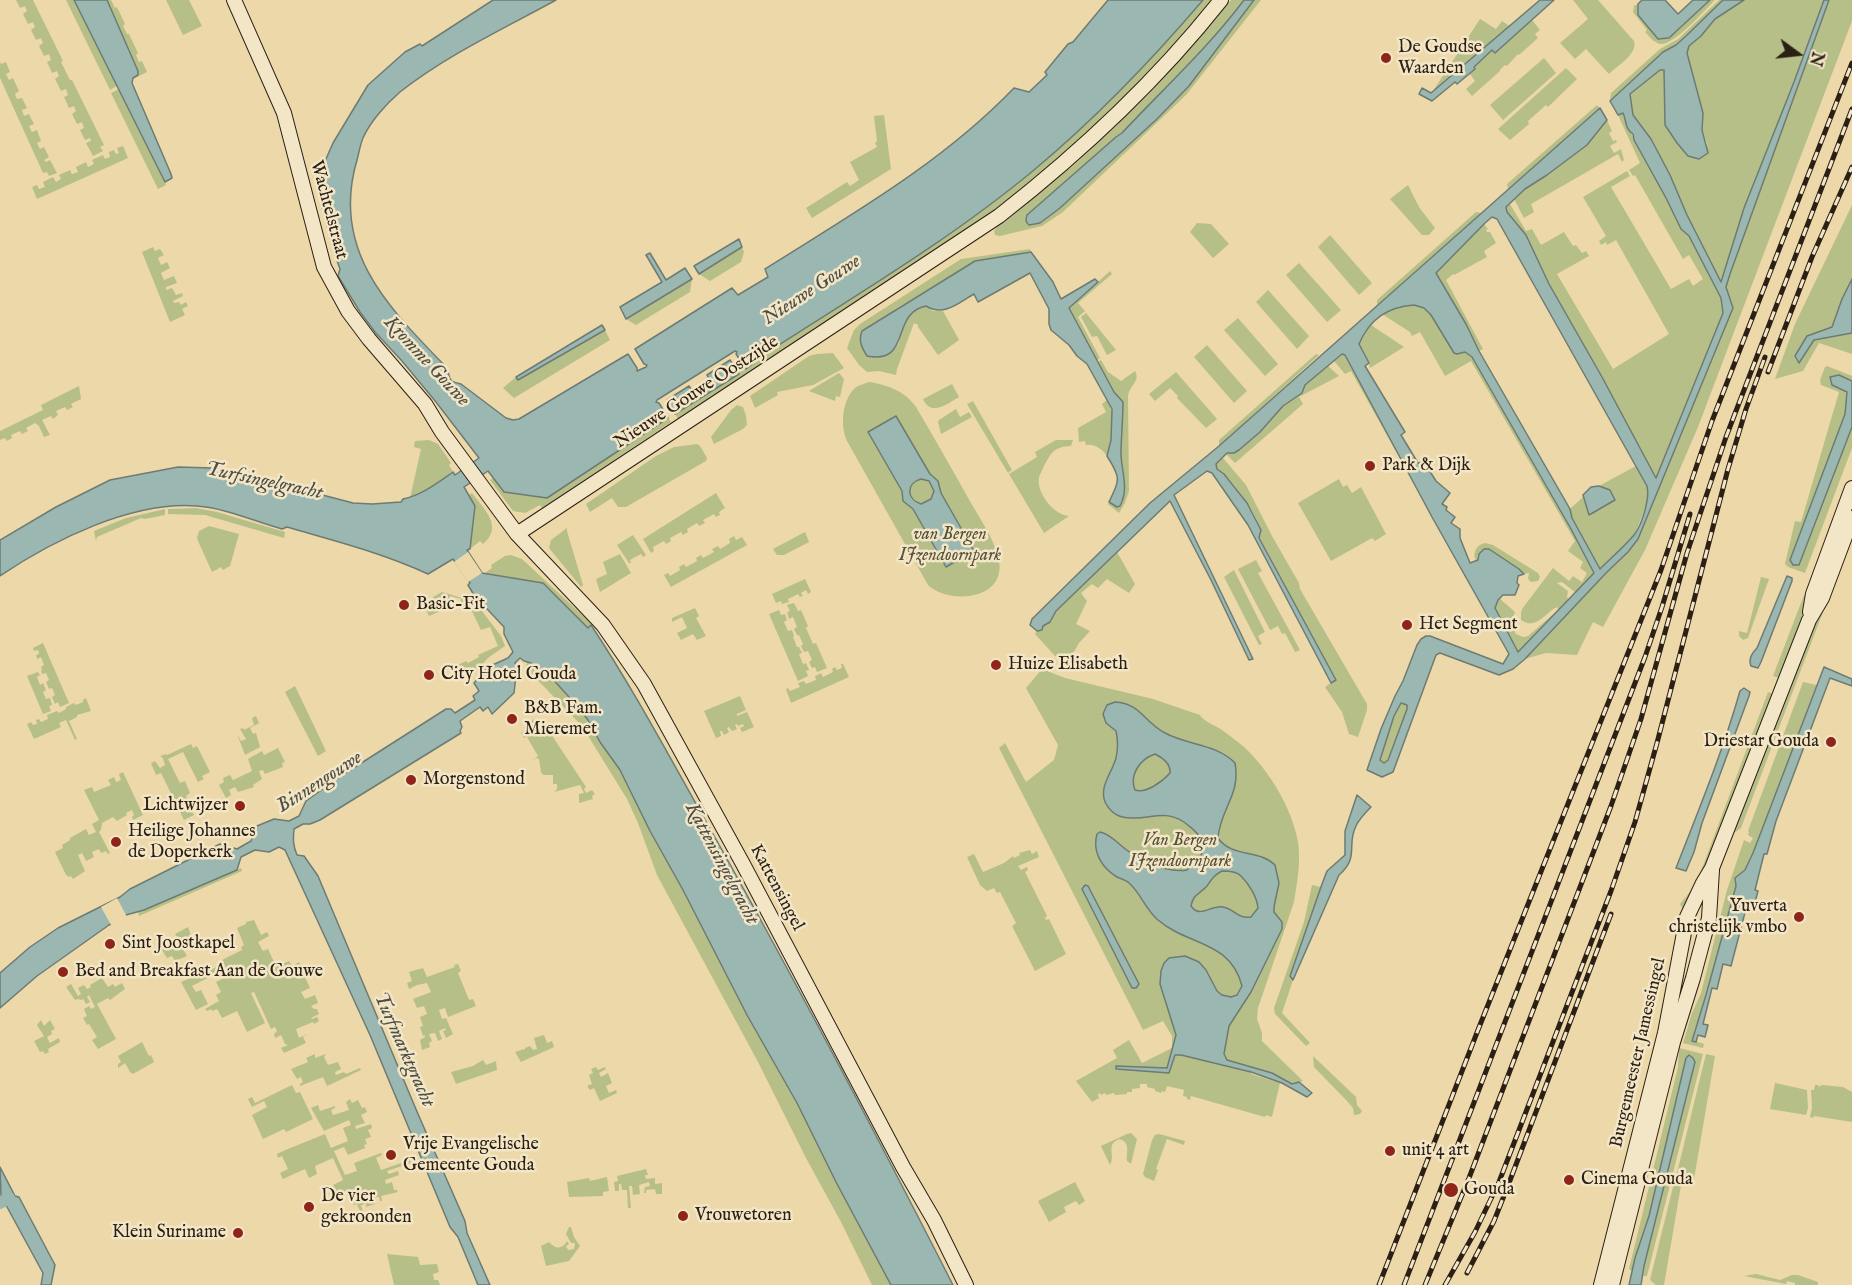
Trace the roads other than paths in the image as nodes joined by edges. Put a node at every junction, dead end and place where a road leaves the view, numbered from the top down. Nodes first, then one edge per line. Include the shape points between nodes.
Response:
1 (234, 0) edge
2 (1221, 0) edge
3 (476, 480) joint
4 (1852, 488) edge
5 (1852, 518) edge
6 (517, 534) junction
7 (1809, 620) junction
8 (1712, 868) junction
9 (1687, 917) junction
10 (1706, 927) junction
11 (1676, 970) junction
12 (1693, 978) junction
13 (966, 1285) edge
14 (1601, 1285) edge
15 (1611, 1285) edge

1 - 3 main road, Wachtelstraat via 284,113 324,267 348,311 425,404
2 - 6 main road, Nieuwe Gouwe Oostzijde via 1123,109 1050,177 999,216
3 - 6 main road, Kattensingel
4 - 7 main road, Burgemeester Jamessingel via 1813,594
5 - 7 main road, Burgemeester Jamessingel via 1822,598
6 - 13 main road, Kattensingel via 603,625 644,684
7 - 8 main road, Burgemeester Jamessingel
8 - 9 main road, Burgemeester Jamessingel
8 - 10 main road, Burgemeester Jamessingel
9 - 10 main road via 1699,915
9 - 11 main road, Burgemeester Jamessingel
10 - 12 main road, Burgemeester Jamessingel
11 - 12 main road via 1683,978
11 - 14 main road, Burgemeester Jamessingel via 1665,1033
12 - 15 main road, Burgemeester Jamessingel via 1674,1035

